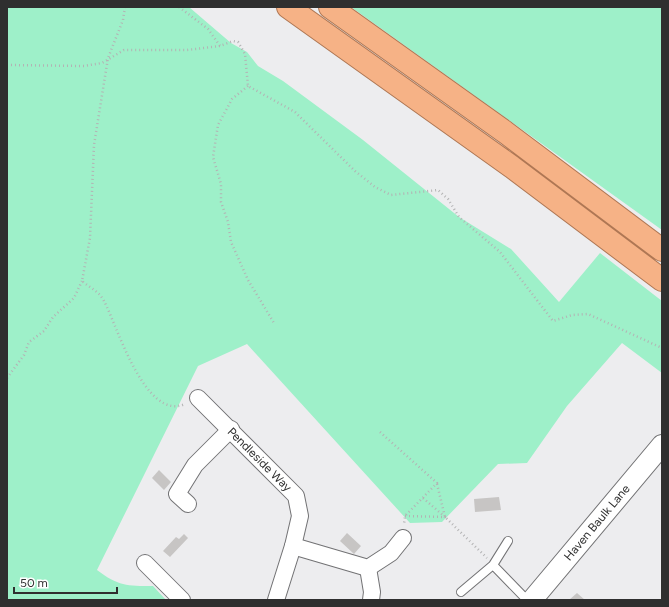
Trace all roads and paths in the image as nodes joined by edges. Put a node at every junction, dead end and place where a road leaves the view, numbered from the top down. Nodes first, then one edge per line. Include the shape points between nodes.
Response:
1 (125, 7) edge
2 (179, 7) edge
3 (288, 7) edge
4 (330, 7) edge
5 (220, 46) junction
6 (108, 58) junction
7 (7, 65) edge
8 (248, 86) junction
9 (662, 250) edge
10 (662, 280) edge
11 (82, 281) junction
12 (274, 323) dead end
13 (662, 348) edge
14 (7, 378) edge
15 (198, 398) joint
16 (231, 429) junction
17 (380, 432) dead end
18 (662, 445) edge
19 (437, 483) junction
20 (423, 498) junction
21 (188, 504) dead end
22 (405, 516) junction
23 (445, 517) junction
24 (403, 538) joint
25 (508, 541) dead end
26 (293, 546) junction
27 (145, 563) dead end
28 (493, 565) junction
29 (368, 568) junction
30 (461, 592) dead end
31 (182, 600) edge
32 (276, 600) edge
33 (371, 600) edge
34 (527, 600) edge
35 (532, 600) edge

1 - 6 path via 124,20
2 - 5 path via 208,29
3 - 10 highway via 512,167
4 - 9 highway via 505,132
5 - 6 path via 187,50 124,50
5 - 8 path via 233,41 238,42 245,54
6 - 7 path via 102,63 84,66
6 - 11 path via 94,145 90,238
8 - 12 path via 232,99 218,125 213,157 221,184 221,202 231,242 248,280
8 - 13 path via 295,112 355,171 375,187 391,194 438,190 448,199 459,217 500,252 553,321 572,315 588,314
11 - 14 path via 74,298 53,317 44,331 28,342 24,355
11 - 15 path via 96,290 104,300 134,369 157,399 181,406
15 - 16 street, Pendleside Way
16 - 21 street via 195,465 177,494
16 - 26 street, Pendleside Way via 296,496 300,516
17 - 19 path
18 - 35 street, Haven Baulk Lane
19 - 20 path
19 - 23 path
20 - 22 path
20 - 23 path
22 - 23 path
22 - 24 path
23 - 28 path
24 - 29 street via 391,553
25 - 28 lane
26 - 29 street
26 - 32 street, Pendleside Way
27 - 31 street
28 - 30 lane
28 - 34 lane
29 - 33 street

